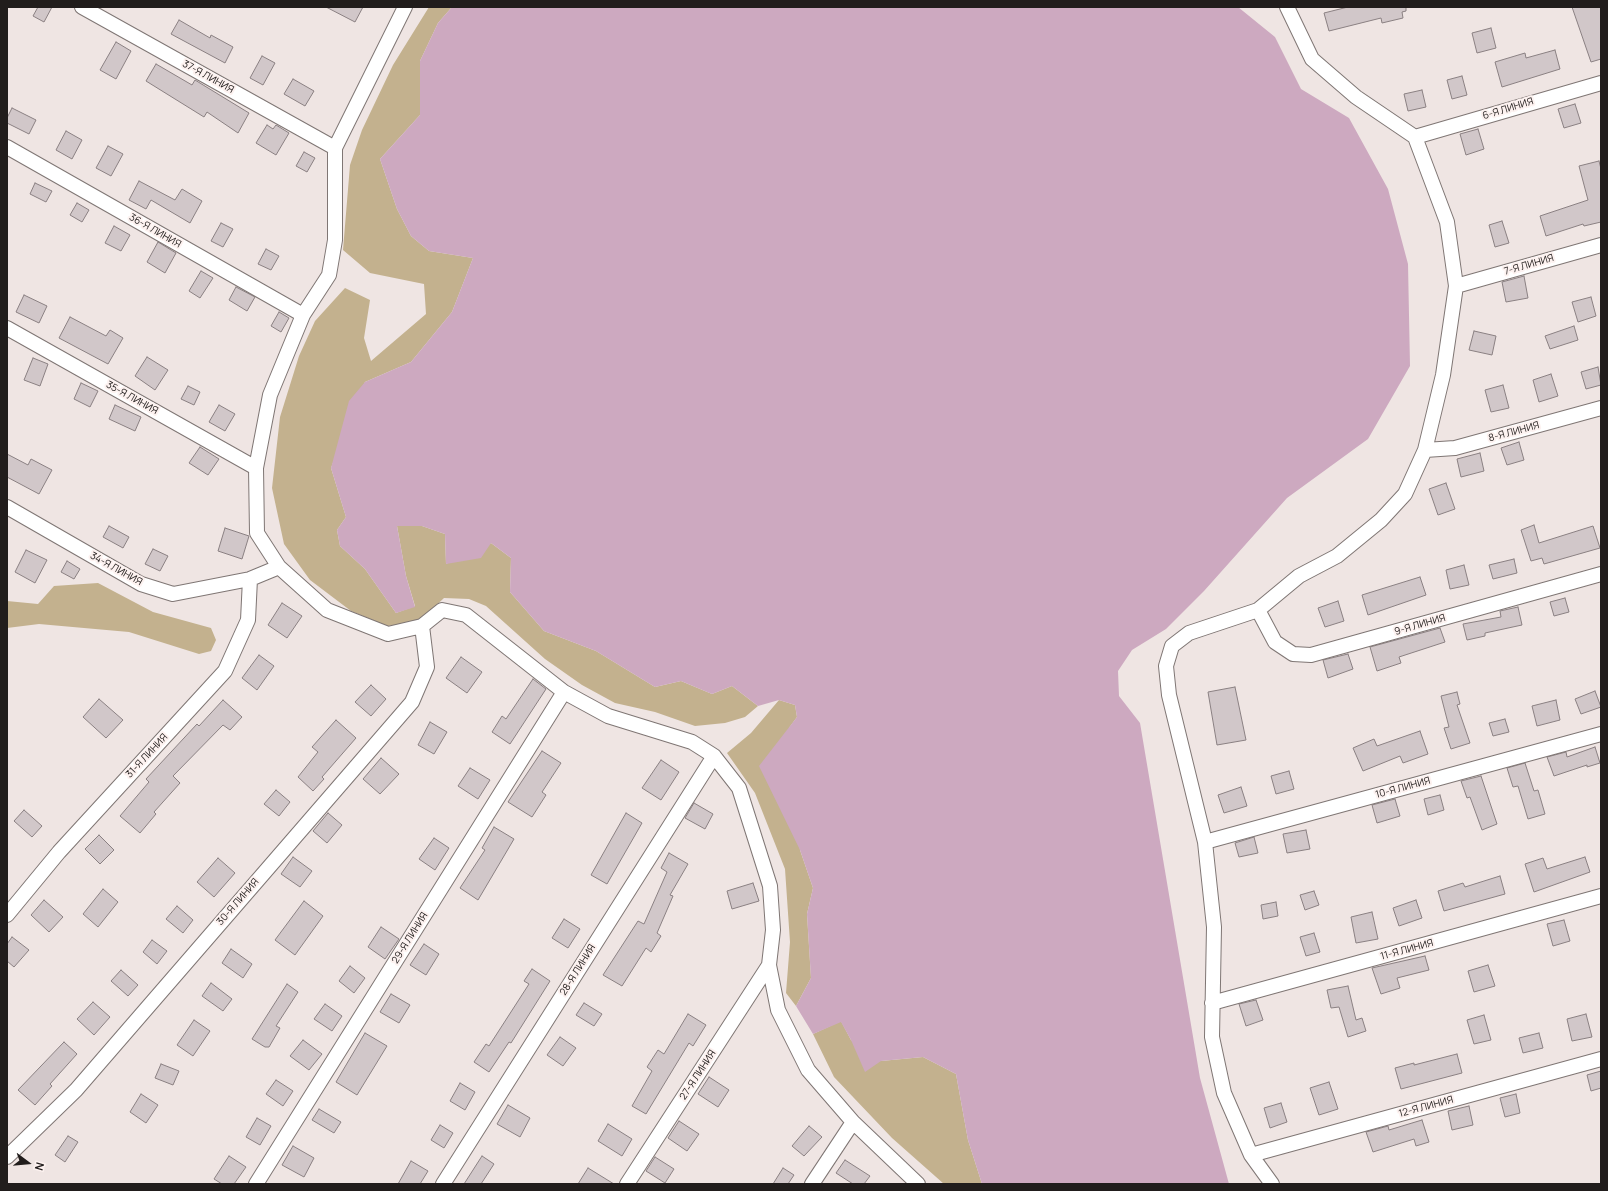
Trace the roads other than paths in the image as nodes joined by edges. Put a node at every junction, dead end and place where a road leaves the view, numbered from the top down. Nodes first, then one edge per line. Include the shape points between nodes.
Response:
1 (82, 7) edge
2 (1287, 7) edge
3 (400, 9) edge
4 (1601, 83) edge
5 (1415, 136) junction
6 (7, 147) edge
7 (335, 148) junction
8 (1601, 245) edge
9 (1456, 286) junction
10 (303, 316) junction
11 (7, 328) edge
12 (1601, 408) edge
13 (1426, 450) junction
14 (256, 468) junction
15 (7, 507) edge
16 (279, 567) junction
17 (1601, 574) edge
18 (250, 579) junction
19 (1258, 610) junction
20 (422, 626) junction
21 (564, 692) junction
22 (1601, 734) edge
23 (714, 756) junction
24 (1205, 842) junction
25 (1601, 896) edge
26 (7, 915) edge
27 (769, 965) junction
28 (1212, 1003) junction
29 (1601, 1059) edge
30 (853, 1122) junction
31 (1251, 1155) junction
32 (7, 1157) edge
33 (256, 1184) edge
34 (443, 1184) edge
35 (627, 1184) edge
36 (812, 1184) edge
37 (918, 1184) edge
38 (1272, 1184) edge

1 - 7 street, 37-Я ЛИНИЯ
2 - 5 street via 1312,59 1356,97
3 - 7 street
4 - 5 street, 6-Я ЛИНИЯ
5 - 9 street via 1447,222
6 - 10 street, 36-Я ЛИНИЯ
7 - 10 street via 335,240 329,275
8 - 9 street, 7-Я ЛИНИЯ
9 - 13 street via 1443,375
10 - 14 street via 270,395
11 - 14 street, 35-Я ЛИНИЯ
12 - 13 street, 8-Я ЛИНИЯ via 1455,448
13 - 19 street via 1405,494 1381,520 1337,556 1299,576
14 - 16 street via 257,533
15 - 18 street, 34-Я ЛИНИЯ via 141,584 173,594
16 - 18 street, 34-Я ЛИНИЯ
16 - 20 street via 327,610 388,634
17 - 19 street, 9-Я ЛИНИЯ via 1311,655 1293,654 1275,642
18 - 26 street, 31-Я ЛИНИЯ via 248,620 225,671 59,852
19 - 24 street via 1189,633 1172,646 1166,666 1168,695
20 - 21 street via 442,610 466,615
20 - 32 street, 30-Я ЛИНИЯ via 427,667 412,702 76,1090
21 - 23 street via 608,716 692,742
21 - 33 street, 29-Я ЛИНИЯ
22 - 24 street, 10-Я ЛИНИЯ
23 - 27 street via 739,788 770,886 773,930
23 - 34 street, 28-Я ЛИНИЯ
24 - 28 street via 1214,926
25 - 28 street, 11-Я ЛИНИЯ
27 - 30 street via 778,1010 808,1070
27 - 35 street, 27-Я ЛИНИЯ
28 - 31 street via 1212,1037 1224,1093
29 - 31 street, 12-Я ЛИНИЯ
30 - 36 street
30 - 37 street
31 - 38 street

